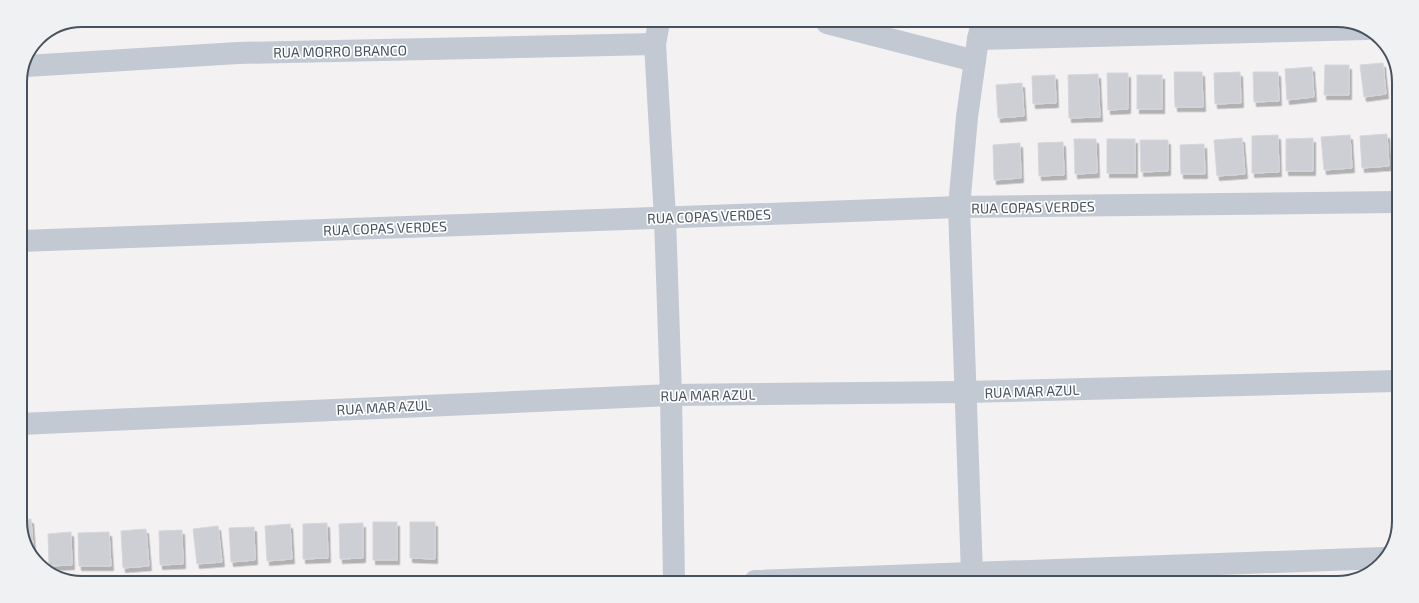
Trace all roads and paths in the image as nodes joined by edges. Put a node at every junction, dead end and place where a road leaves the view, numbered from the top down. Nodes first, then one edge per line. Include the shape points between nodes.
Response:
1 (658, 27) edge
2 (843, 27) edge
3 (1253, 28) edge
4 (1351, 29) edge
5 (980, 31) edge
6 (655, 44) junction
7 (975, 61) junction
8 (30, 66) edge
9 (1392, 202) edge
10 (959, 207) junction
11 (665, 218) junction
12 (27, 241) edge
13 (1392, 381) edge
14 (965, 392) junction
15 (671, 395) junction
16 (27, 424) edge
17 (1377, 558) edge
18 (972, 574) junction
19 (674, 576) edge
20 (910, 576) edge

1 - 6 street
2 - 7 street
3 - 4 street
3 - 5 street
5 - 7 street
6 - 8 street, RUA MORRO BRANCO via 238,53
6 - 11 street
7 - 10 street
9 - 10 street, RUA COPAS VERDES
10 - 11 street, RUA COPAS VERDES
10 - 14 street
11 - 12 street, RUA COPAS VERDES
11 - 15 street
13 - 14 street, RUA MAR AZUL
14 - 15 street, RUA MAR AZUL
14 - 18 street
15 - 16 street, RUA MAR AZUL
15 - 19 street
17 - 18 street
18 - 20 street

